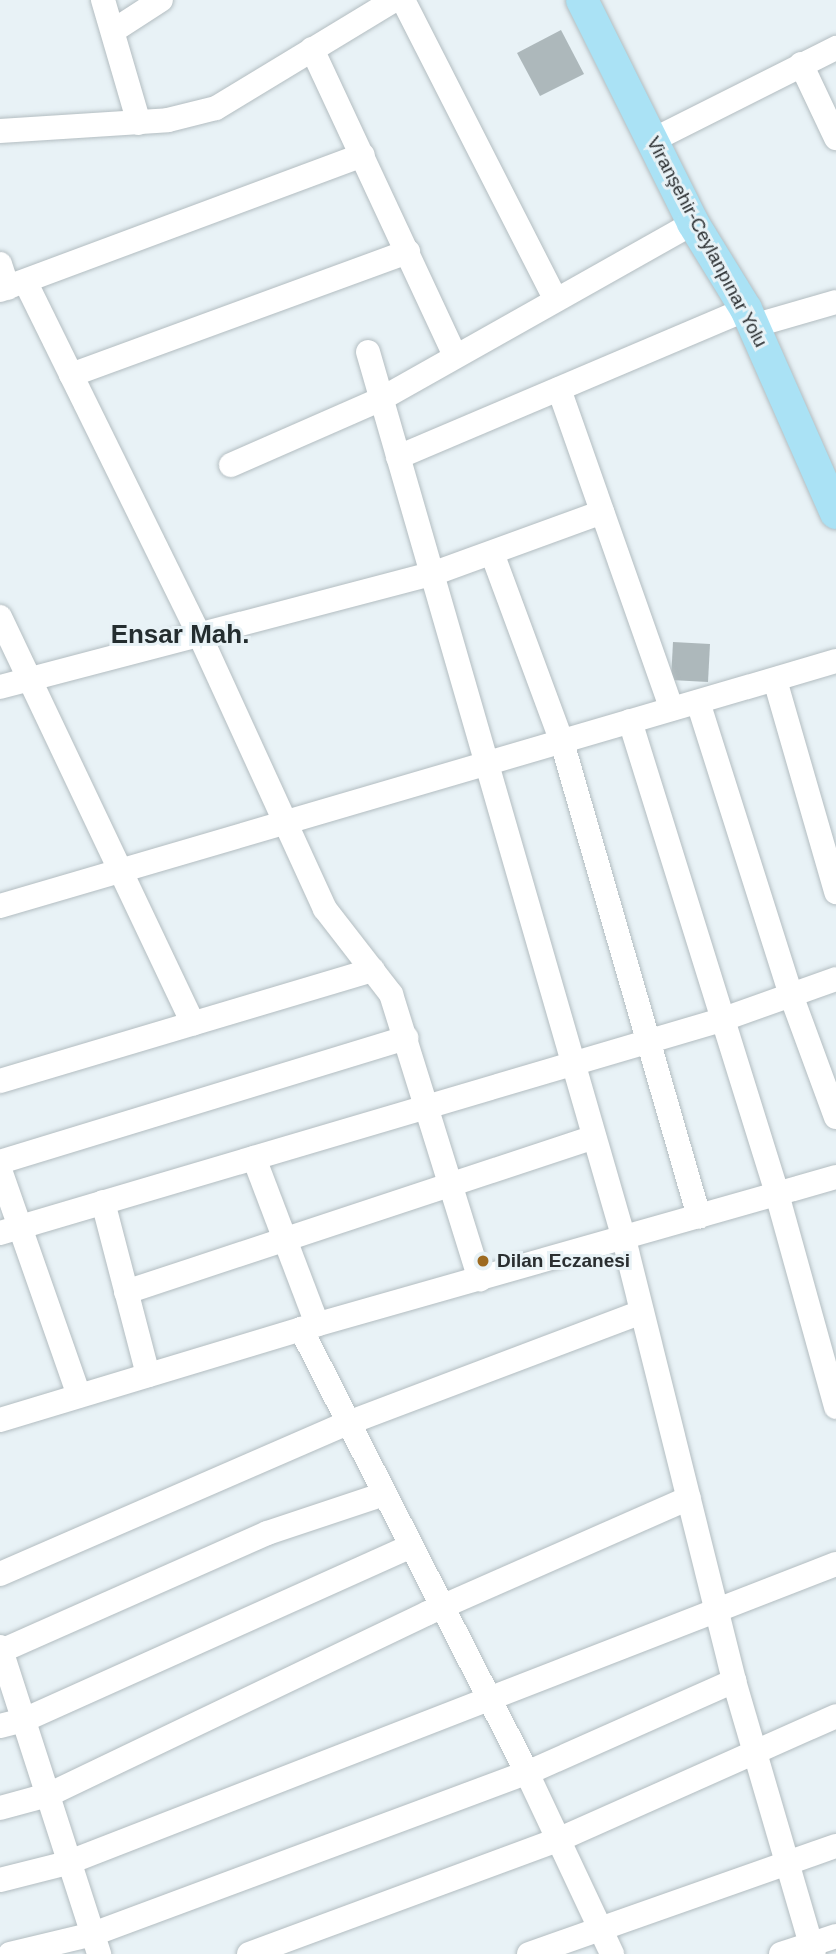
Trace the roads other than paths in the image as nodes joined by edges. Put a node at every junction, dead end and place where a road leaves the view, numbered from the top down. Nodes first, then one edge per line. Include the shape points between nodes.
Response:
1 (103, 0) edge
2 (161, 0) edge
3 (394, 0) edge
4 (403, 0) edge
5 (581, 5) edge
6 (113, 31) junction
7 (836, 48) edge
8 (312, 49) junction
9 (801, 64) junction
10 (139, 122) junction
11 (0, 131) edge
12 (836, 138) edge
13 (653, 139) junction
14 (363, 155) junction
15 (693, 223) junction
16 (408, 252) junction
17 (0, 264) edge
18 (11, 287) edge
19 (555, 298) junction
20 (836, 302) edge
21 (750, 318) junction
22 (368, 352) dead end
23 (455, 355) junction
24 (71, 376) junction
25 (559, 389) junction
26 (381, 399) junction
27 (398, 457) junction
28 (231, 465) dead end
29 (602, 512) junction
30 (836, 513) edge
31 (492, 553) junction
32 (432, 573) junction
33 (0, 617) edge
34 (200, 636) junction
35 (836, 661) edge
36 (30, 678) junction
37 (775, 680) junction
38 (0, 687) edge
39 (698, 702) junction
40 (672, 709) junction
41 (630, 721) junction
42 (562, 742) junction
43 (487, 764) junction
44 (286, 823) junction
45 (122, 870) junction
46 (836, 892) edge
47 (0, 906) edge
48 (373, 970) junction
49 (836, 979) edge
50 (791, 995) junction
51 (721, 1020) junction
52 (193, 1023) junction
53 (406, 1038) junction
54 (649, 1041) junction
55 (573, 1062) junction
56 (0, 1081) edge
57 (428, 1104) junction
58 (836, 1117) edge
59 (594, 1137) junction
60 (254, 1158) junction
61 (0, 1162) edge
62 (0, 1170) edge
63 (836, 1177) edge
64 (451, 1183) junction
65 (777, 1194) junction
66 (103, 1202) junction
67 (699, 1217) junction
68 (10, 1230) edge
69 (284, 1238) junction
70 (624, 1239) junction
71 (480, 1279) junction
72 (126, 1292) junction
73 (642, 1312) junction
74 (309, 1327) junction
75 (828, 1344) edge
76 (148, 1376) junction
77 (79, 1396) junction
78 (836, 1407) edge
79 (0, 1420) edge
80 (348, 1423) junction
81 (384, 1494) junction
82 (689, 1498) junction
83 (411, 1546) junction
84 (836, 1564) edge
85 (0, 1574) edge
86 (441, 1607) junction
87 (717, 1614) junction
88 (1, 1649) edge
89 (734, 1681) junction
90 (486, 1699) junction
91 (836, 1716) edge
92 (24, 1720) junction
93 (0, 1726) edge
94 (756, 1753) junction
95 (527, 1773) junction
96 (48, 1795) junction
97 (0, 1808) edge
98 (560, 1839) junction
99 (836, 1846) edge
100 (67, 1863) junction
101 (788, 1863) junction
102 (0, 1880) edge
103 (602, 1927) junction
104 (836, 1936) edge
105 (96, 1944) edge
106 (813, 1949) edge
107 (10, 1954) edge
108 (248, 1954) edge
109 (528, 1954) edge
110 (612, 1954) edge
111 (781, 1954) edge

1 - 6 street
2 - 6 street
3 - 8 street
4 - 19 street
5 - 13 main road, Viranşehir-Ceylanpınar Yolu
6 - 10 street
7 - 9 street
8 - 10 street via 216,108
8 - 14 street
9 - 12 street
9 - 13 street
10 - 11 street
13 - 15 main road, Viranşehir-Ceylanpınar Yolu
14 - 16 street
14 - 18 street
15 - 19 street
15 - 21 main road, Viranşehir-Ceylanpınar Yolu
16 - 23 street
16 - 24 street
17 - 18 street
18 - 24 street
19 - 23 street
20 - 21 street
21 - 25 street
21 - 30 main road, Viranşehir-Ceylanpınar Yolu
22 - 26 street
23 - 26 street
24 - 34 street
25 - 27 street
25 - 29 street
26 - 27 street
26 - 28 street
27 - 32 street
29 - 31 street
29 - 40 street
31 - 32 street
31 - 42 street
32 - 34 street
32 - 43 street
33 - 36 street
34 - 36 street
34 - 44 street
35 - 37 street
36 - 38 street
36 - 45 street
37 - 39 street
37 - 46 street
39 - 40 street
39 - 50 street
40 - 41 street
41 - 42 street
41 - 51 street
42 - 43 street
42 - 54 street
43 - 44 street
43 - 55 street
44 - 45 street
44 - 48 street via 325,909
45 - 47 street
45 - 52 street
48 - 52 street
48 - 53 street via 391,993
49 - 50 street
50 - 51 street
50 - 58 street
51 - 54 street
51 - 65 street
52 - 56 street
53 - 57 street
53 - 61 street
54 - 55 street
54 - 67 street
55 - 57 street
55 - 59 street
57 - 60 street
57 - 64 street
59 - 64 street
59 - 70 street
60 - 66 street
60 - 69 street
62 - 68 street
63 - 65 street
64 - 69 street
64 - 71 street
65 - 67 street
65 - 75 street
66 - 68 street
66 - 72 street
67 - 70 street
68 - 77 street
69 - 72 street
69 - 74 street
70 - 71 street
70 - 73 street
71 - 74 street
72 - 76 street
73 - 80 street
73 - 82 street
74 - 76 street
74 - 80 street
75 - 78 street
76 - 77 street
77 - 79 street
80 - 81 street
80 - 85 street
81 - 83 street
81 - 88 street via 267,1533
82 - 86 street
82 - 87 street
83 - 86 street
83 - 92 street
84 - 87 street
86 - 90 street
86 - 96 street
87 - 89 street
87 - 90 street
88 - 92 street
89 - 94 street
89 - 95 street
90 - 95 street
90 - 100 street
91 - 94 street
92 - 93 street
92 - 96 street
94 - 98 street
94 - 101 street
95 - 98 street
95 - 105 street
96 - 97 street
96 - 100 street
98 - 103 street
98 - 108 street
99 - 101 street
100 - 102 street
100 - 105 street
101 - 103 street
101 - 106 street
103 - 109 street
103 - 110 street
104 - 106 street
105 - 107 street
106 - 111 street

